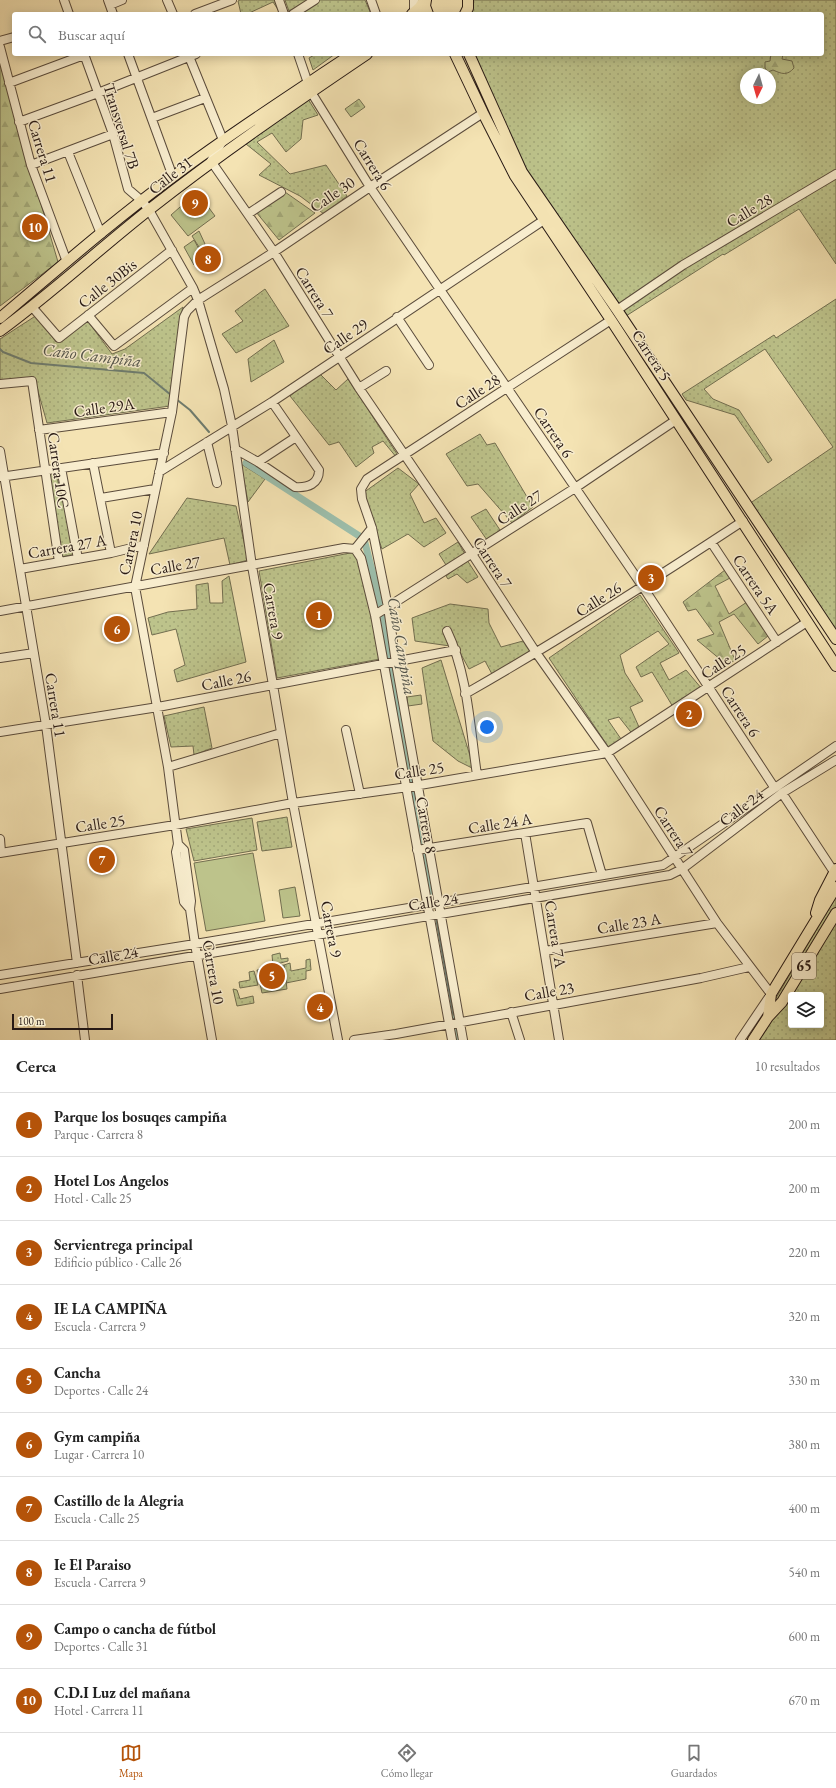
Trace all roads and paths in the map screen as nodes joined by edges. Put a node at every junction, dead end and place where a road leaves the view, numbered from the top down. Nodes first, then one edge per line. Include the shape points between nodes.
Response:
1 (64, 0) edge
2 (122, 0) edge
3 (167, 0) edge
4 (232, 0) edge
5 (279, 0) edge
6 (315, 0) edge
7 (371, 0) edge
8 (414, 0) edge
9 (425, 0) edge
10 (468, 0) edge
11 (109, 2) edge
12 (69, 12) edge
13 (112, 12) edge
14 (172, 12) edge
15 (200, 12) edge
16 (283, 12) edge
17 (296, 12) edge
18 (375, 12) edge
19 (413, 12) edge
20 (414, 12) edge
21 (427, 12) edge
22 (466, 12) edge
23 (12, 38) edge
24 (0, 41) edge
25 (0, 47) edge
26 (79, 56) edge
27 (85, 56) edge
28 (129, 56) edge
29 (189, 56) edge
30 (191, 56) edge
31 (299, 56) edge
32 (349, 56) edge
33 (364, 56) edge
34 (456, 56) edge
35 (470, 56) edge
36 (136, 78) junction
37 (9, 82) junction
38 (310, 87) junction
39 (98, 93) junction
40 (205, 98) junction
41 (483, 113) junction
42 (152, 118) junction
43 (19, 122) junction
44 (113, 134) junction
45 (223, 140) junction
46 (68, 152) junction
47 (211, 161) junction
48 (31, 165) junction
49 (836, 174) edge
50 (173, 176) junction
51 (370, 187) junction
52 (281, 192) dead end
53 (142, 201) junction
54 (149, 210) junction
55 (248, 214) junction
56 (544, 220) junction
57 (101, 234) junction
58 (172, 250) junction
59 (274, 252) junction
60 (67, 262) junction
61 (193, 288) junction
62 (440, 288) junction
63 (198, 300) junction
64 (33, 308) junction
65 (617, 310) junction
66 (88, 315) junction
67 (397, 317) junction
68 (0, 318) edge
69 (612, 320) junction
70 (0, 332) edge
71 (338, 357) junction
72 (429, 365) dead end
73 (386, 371) dead end
74 (0, 384) edge
75 (359, 388) junction
76 (507, 388) junction
77 (272, 402) junction
78 (172, 412) junction
79 (676, 420) junction
80 (232, 426) junction
81 (39, 430) junction
82 (296, 437) junction
83 (207, 442) junction
84 (235, 449) junction
85 (0, 452) edge
86 (164, 453) junction
87 (404, 456) junction
88 (258, 462) junction
89 (93, 463) junction
90 (61, 468) junction
91 (45, 470) junction
92 (159, 472) junction
93 (2, 477) edge
94 (217, 483) dead end
95 (575, 488) junction
96 (155, 489) junction
97 (361, 489) joint
98 (101, 498) junction
99 (743, 521) junction
100 (372, 528) junction
101 (711, 542) junction
102 (144, 545) junction
103 (355, 549) junction
104 (110, 553) junction
105 (472, 554) junction
106 (78, 558) junction
107 (59, 562) junction
108 (252, 566) junction
109 (20, 569) junction
110 (135, 587) junction
111 (643, 587) junction
112 (26, 606) junction
113 (0, 611) edge
114 (382, 611) junction
115 (807, 622) junction
116 (447, 631) dead end
117 (836, 639) edge
118 (777, 642) junction
119 (456, 650) junction
120 (34, 653) junction
121 (537, 654) junction
122 (0, 658) edge
123 (389, 664) junction
124 (836, 666) edge
125 (272, 685) junction
126 (709, 687) junction
127 (465, 694) junction
128 (158, 707) junction
129 (46, 725) junction
130 (346, 730) dead end
131 (0, 732) edge
132 (281, 733) junction
133 (836, 746) edge
134 (607, 753) junction
135 (836, 760) edge
136 (168, 767) junction
137 (477, 775) junction
138 (411, 786) junction
139 (774, 787) junction
140 (782, 793) junction
141 (360, 794) junction
142 (293, 803) junction
143 (175, 825) junction
144 (525, 833) junction
145 (0, 839) edge
146 (61, 843) junction
147 (423, 849) junction
148 (1, 852) edge
149 (675, 857) junction
150 (682, 869) junction
151 (835, 871) edge
152 (602, 875) junction
153 (534, 887) junction
154 (836, 887) edge
155 (536, 898) junction
156 (438, 902) junction
157 (428, 904) junction
158 (836, 913) edge
159 (440, 914) junction
160 (430, 915) junction
161 (814, 922) junction
162 (717, 923) junction
163 (316, 924) junction
164 (318, 935) junction
165 (195, 944) junction
166 (545, 951) junction
167 (197, 955) junction
168 (77, 963) junction
169 (749, 967) junction
170 (77, 975) junction
171 (0, 976) edge
172 (0, 989) edge
173 (771, 994) junction
174 (554, 1005) junction
175 (511, 1012) junction
176 (768, 1017) junction
177 (454, 1023) junction
178 (396, 1037) edge
179 (85, 1040) edge
180 (212, 1040) edge
181 (338, 1040) edge
182 (354, 1040) edge
183 (452, 1040) edge
184 (463, 1040) edge
185 (520, 1040) edge
186 (559, 1040) edge
187 (740, 1040) edge
188 (753, 1040) edge

1 - 12 street
2 - 11 street
3 - 14 street
4 - 15 street
5 - 16 street
6 - 17 street
7 - 18 street
8 - 19 street
9 - 20 main road
9 - 21 main road
10 - 22 main road
11 - 13 street
23 - 24 street
25 - 37 street, Carrera 11
26 - 37 street
27 - 39 street, Transversal 7B
28 - 36 street
29 - 36 street
30 - 40 street
31 - 38 street, Carrera 6
32 - 38 main road, Calle 31
33 - 38 main road, Calle 31
34 - 41 main road, Carrera 5
35 - 65 main road, Carrera 5 via 522,172
36 - 39 street
36 - 42 street
37 - 43 street, Carrera 11
38 - 45 main road, Calle 31
38 - 47 main road, Calle 31
38 - 51 street, Carrera 6
39 - 43 street
39 - 44 street, Transversal 7B
40 - 42 street
40 - 45 street
41 - 51 street, Calle 30
41 - 56 main road, Carrera 5 via 515,176
42 - 50 street
43 - 48 street, Carrera 11
44 - 46 street
44 - 53 street, Transversal 7B via 128,189
45 - 47 street
45 - 50 main road, Calle 31
46 - 48 street
46 - 57 street
47 - 54 main road, Calle 31
47 - 55 street, Carrera 7
48 - 60 street, Carrera 11
49 - 65 street, Calle 28 via 683,265
50 - 53 main road, Calle 31
51 - 59 street, Calle 30
51 - 62 street, Carrera 6
52 - 55 street
53 - 54 street, Carrera 9
53 - 57 main road, Calle 31
54 - 58 street, Carrera 9
54 - 64 main road, Calle 31
55 - 59 street, Carrera 7
56 - 62 street, Calle 29
56 - 69 main road, Carrera 5
57 - 60 main road, Calle 31
58 - 61 street, Carrera 9
58 - 66 street, Calle 30Bis
59 - 63 street, Calle 30
59 - 71 street, Carrera 7
60 - 68 main road
61 - 63 street, Carrera 9
61 - 66 street via 114,346
62 - 67 street, Calle 29
62 - 76 street, Carrera 6
63 - 78 street, Carrera 10 via 184,317
63 - 80 street, Carrera 9
64 - 66 street, Calle 30Bis via 59,338
64 - 70 main road, Calle 31
65 - 117 main road, Carrera 5
67 - 71 street, Calle 29
67 - 72 street
69 - 76 street, Calle 28
69 - 79 main road, Carrera 5
71 - 75 street, Carrera 7
71 - 77 street, Calle 29
73 - 75 street
74 - 81 street, Carrera 10C via 32,381
75 - 87 street, Carrera 7
76 - 87 street, Calle 28
76 - 95 street, Carrera 6
77 - 80 street, Calle 29
77 - 82 street
78 - 81 street, Calle 29A
78 - 86 street, Carrera 10
79 - 95 street, Calle 27
79 - 99 main road, Carrera 5
80 - 83 street, Calle 29
80 - 84 street, Carrera 9
81 - 91 street, Carrera 10C
82 - 88 street
82 - 88 street via 319,470 319,477 314,484 295,488
83 - 92 street, Calle 29
83 - 94 street
84 - 88 street
84 - 108 street, Carrera 9
85 - 93 street, Carrera 11
86 - 89 street
86 - 92 street, Carrera 10
87 - 97 street, Calle 28 via 367,480
87 - 105 street, Carrera 7
89 - 90 street
89 - 98 street
90 - 91 street
90 - 106 street
91 - 93 street
91 - 107 street, Carrera 10C
92 - 96 street, Carrera 10
93 - 109 street, Carrera 11
95 - 105 street, Calle 27
95 - 111 street, Carrera 6
96 - 98 street
96 - 102 street, Carrera 10
97 - 100 street, Carrera 8
98 - 104 street
99 - 101 street, Calle 26
99 - 115 main road, Carrera 5
100 - 103 street
100 - 114 street, Carrera 8
101 - 111 street, Calle 26
101 - 118 street, Carrera 5A
102 - 104 street, Carrera 27 A
102 - 110 street, Carrera 10
103 - 108 street, Calle 27 via 344,548
103 - 114 street, Carrera 8
104 - 106 street, Carrera 27 A
105 - 114 street, Calle 27
105 - 121 street, Carrera 7
106 - 107 street, Carrera 27 A
107 - 109 street, Carrera 27 A
108 - 110 street, Calle 27
108 - 125 street, Carrera 9
109 - 112 street, Carrera 11
110 - 112 street, Calle 27
110 - 128 street, Carrera 10
111 - 121 street, Calle 26
111 - 126 street, Carrera 6
112 - 113 street, Calle 27
112 - 120 street, Carrera 11
114 - 123 street, Carrera 8
114 - 123 street, Carrera 8
115 - 118 street, Calle 25
115 - 124 main road, Carrera 5
116 - 119 street
118 - 126 street, Calle 25
119 - 123 street, Calle 26
119 - 127 street
120 - 122 street
120 - 129 street, Carrera 11
121 - 127 street, Calle 26
121 - 134 street, Carrera 7
123 - 125 street, Calle 26
123 - 138 street, Carrera 8
123 - 138 street, Carrera 8
125 - 128 street, Calle 26
125 - 132 street, Carrera 9
126 - 134 street, Calle 25
126 - 139 street, Carrera 6
127 - 137 street
128 - 129 street, Calle 26
128 - 136 street, Carrera 10
129 - 131 street, Calle 26
129 - 146 street, Carrera 11
130 - 141 street
132 - 136 street
132 - 142 street, Carrera 9
133 - 139 street, Calle 24
134 - 137 street, Calle 25
134 - 149 street, Carrera 7
135 - 140 street, Calle 24
136 - 143 street, Carrera 10
137 - 138 street, Calle 25
138 - 141 street, Calle 25
138 - 147 street, Carrera 8
138 - 147 street, Carrera 8
139 - 149 street, Calle 24
140 - 150 street, Calle 24
140 - 151 street
141 - 142 street, Calle 25
142 - 143 street, Calle 25
142 - 163 street, Carrera 9
143 - 146 street, Calle 25
143 - 165 street, Carrera 10 via 178,844 184,850 192,901 190,909
144 - 147 street, Calle 24 A
144 - 152 street, Calle 24 A via 587,823
144 - 153 street, Carrera 7A
145 - 148 street
146 - 148 street, Calle 25
146 - 168 street, Carrera 11
147 - 156 street, Carrera 8
147 - 157 street, Carrera 8
149 - 150 street, Carrera 7
149 - 152 street, Calle 24 via 663,865
150 - 155 street, Calle 24 via 670,876
150 - 162 street, Carrera 7
151 - 161 main road via 820,900
152 - 153 street, Calle 24
153 - 155 street, Carrera 7A
153 - 156 street, Calle 24
154 - 161 main road, 65
155 - 159 street, Calle 24
155 - 166 street, Carrera 7A
156 - 157 street, Calle 24
156 - 159 street, Carrera 8
157 - 160 street, Carrera 8
157 - 163 street, Calle 24
158 - 176 main road, 65 via 782,1002
159 - 160 street, Calle 24
159 - 177 street, Carrera 8
160 - 164 street, Calle 24
160 - 177 street, Carrera 8
161 - 173 main road, 65
162 - 166 street, Calle 23 A
162 - 169 street, Carrera 7
163 - 164 street, Carrera 9
163 - 165 street, Calle 24
164 - 167 street, Calle 24
164 - 181 street, Carrera 9
165 - 167 street, Carrera 10
165 - 168 street, Calle 24
166 - 174 street, Carrera 7A
167 - 170 street, Calle 24
167 - 180 street, Carrera 10
168 - 171 street, Calle 24
169 - 173 street, Carrera 7
169 - 174 street, Calle 23
170 - 172 street, Calle 24
170 - 179 street
173 - 176 main road, 65
173 - 187 street
174 - 175 street, Calle 23
174 - 186 street, Carrera 7A
175 - 177 street, Calle 23
175 - 185 street
176 - 188 main road, 65
177 - 178 street, Calle 23
177 - 183 street, Carrera 8
177 - 184 street
178 - 182 street, Calle 23

